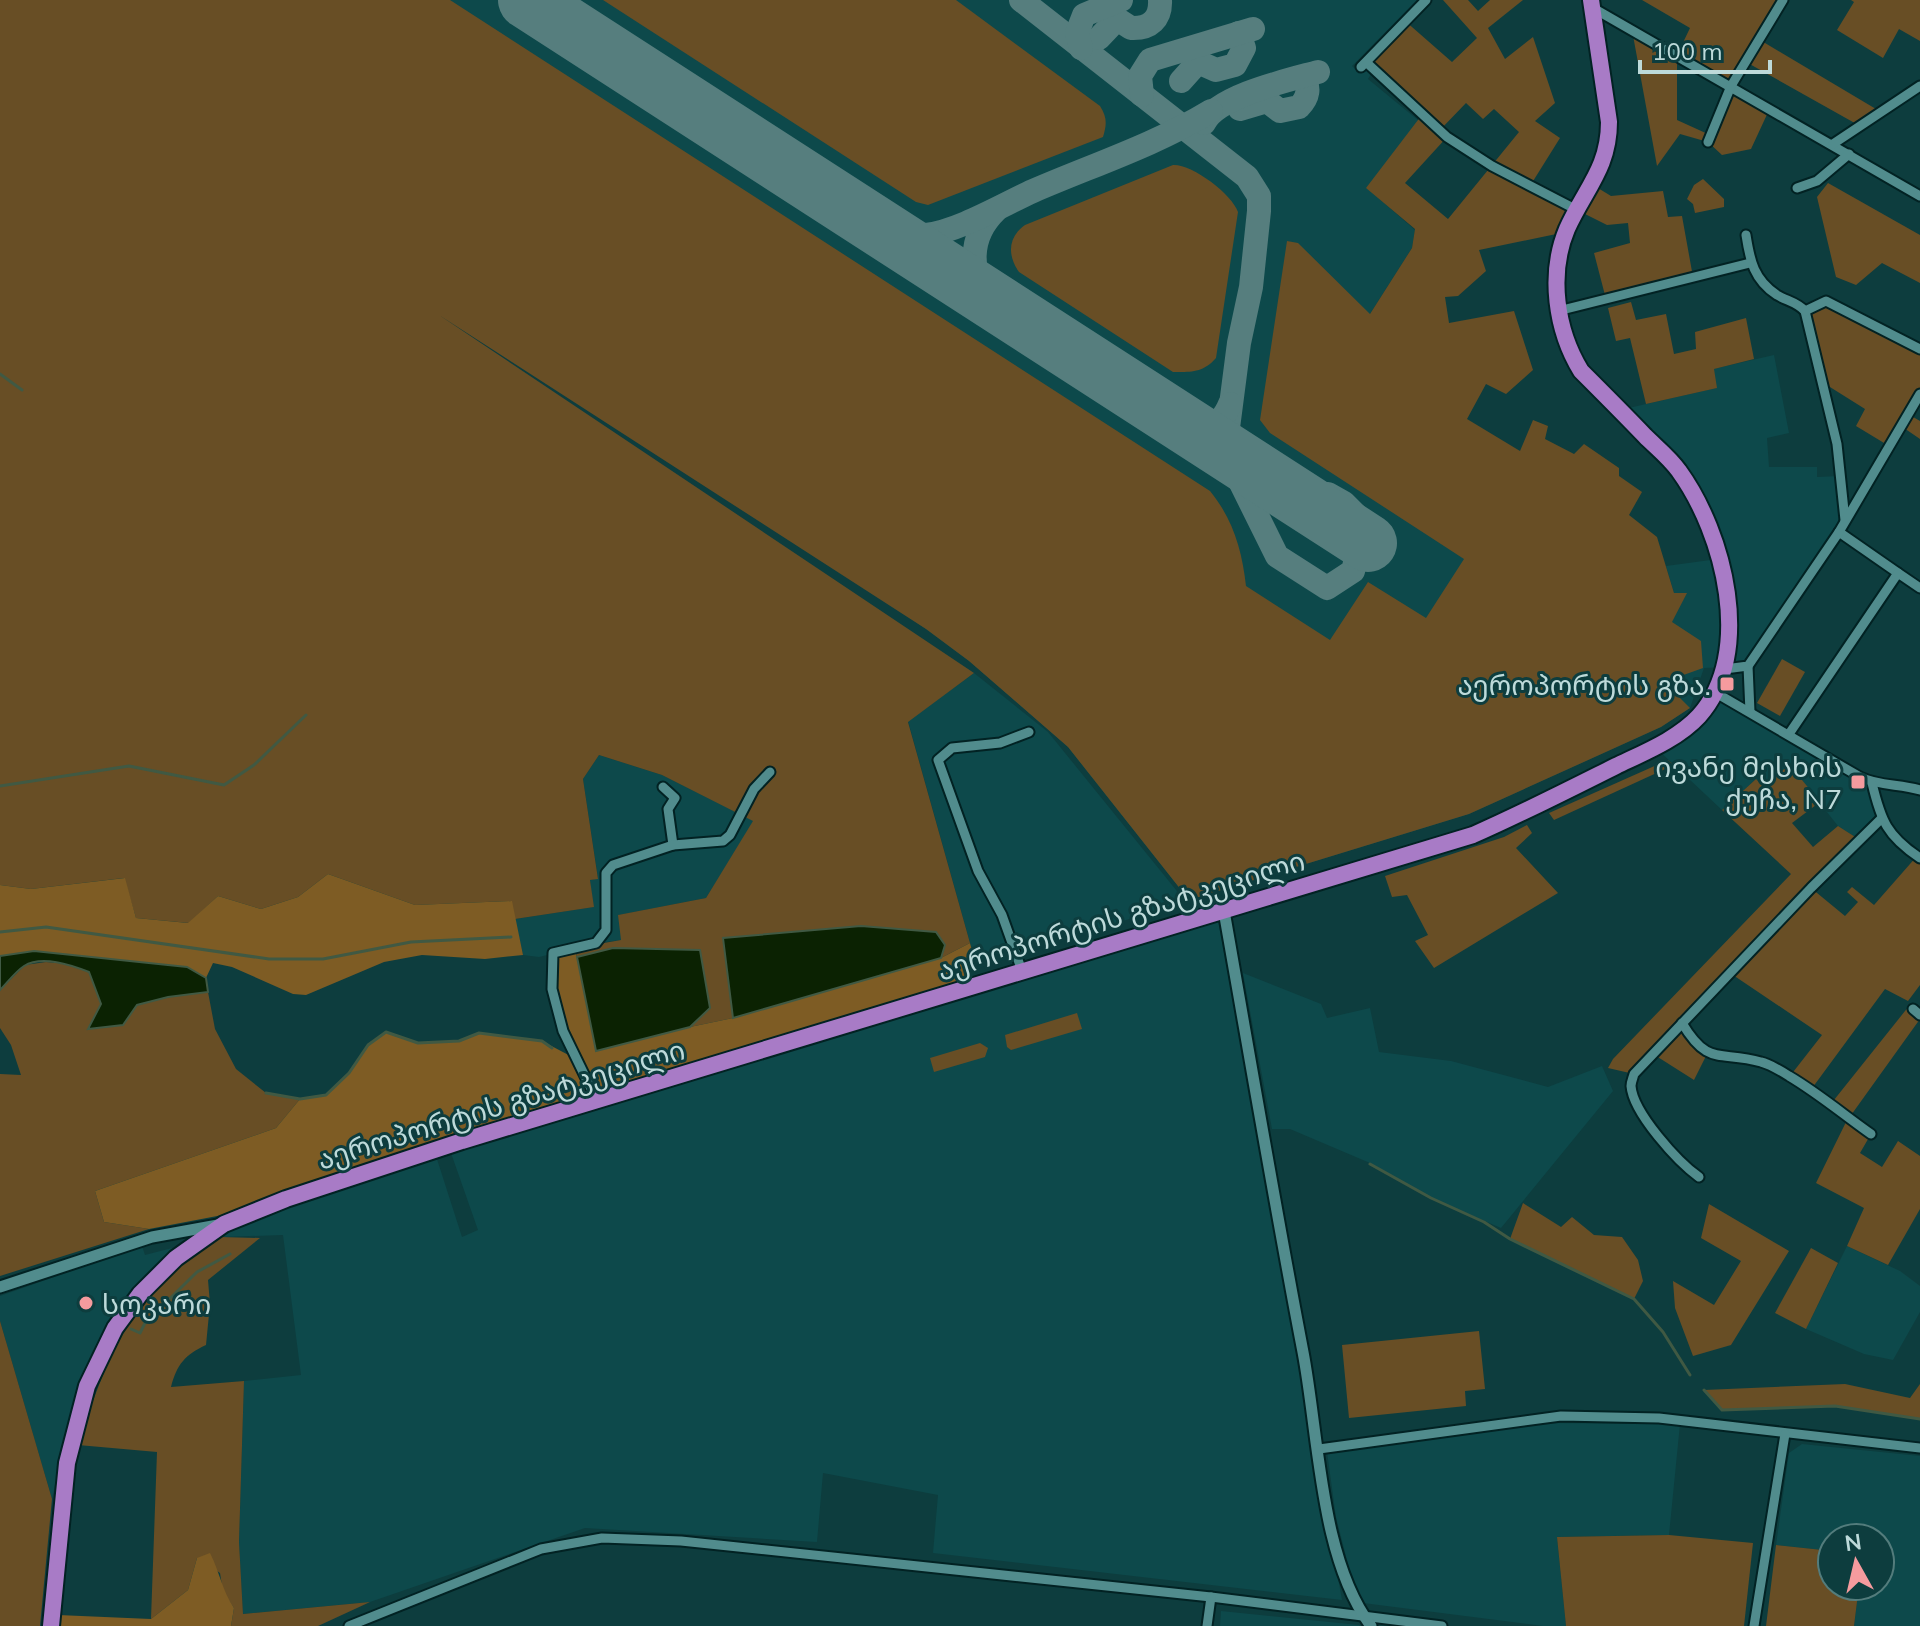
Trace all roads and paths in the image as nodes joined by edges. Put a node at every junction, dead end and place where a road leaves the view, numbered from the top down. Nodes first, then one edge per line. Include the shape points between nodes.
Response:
1 (1426, 0) edge
2 (1783, 0) edge
3 (1592, 4) edge
4 (1731, 86) junction
5 (1920, 86) edge
6 (1708, 142) dead end
7 (1833, 144) junction
8 (1849, 154) junction
9 (1797, 188) dead end
10 (1920, 196) edge
11 (1577, 210) junction
12 (1746, 235) dead end
13 (1750, 263) junction
14 (1558, 311) junction
15 (1805, 311) junction
16 (1920, 349) edge
17 (1920, 394) edge
18 (1845, 520) junction
19 (1839, 532) junction
20 (1898, 573) junction
21 (1920, 588) edge
22 (1748, 666) junction
23 (1725, 669) junction
24 (1716, 693) junction
25 (1750, 712) junction
26 (1029, 732) dead end
27 (1789, 734) junction
28 (770, 772) dead end
29 (1872, 783) junction
30 (663, 787) dead end
31 (1920, 790) edge
32 (1881, 819) junction
33 (673, 845) junction
34 (1920, 858) edge
35 (1224, 911) junction
36 (1022, 971) junction
37 (1682, 1023) junction
38 (597, 1101) junction
39 (1871, 1134) dead end
40 (1699, 1177) dead end
41 (224, 1224) junction
42 (0, 1287) edge
43 (1785, 1434) junction
44 (1920, 1448) edge
45 (1319, 1449) junction
46 (1211, 1597) junction
47 (1368, 1622) edge
48 (51, 1626) edge
49 (349, 1626) edge
50 (1207, 1626) edge
51 (1442, 1626) edge
52 (1754, 1626) edge

1 - 11 street via 1364,65 1447,137
2 - 4 street
3 - 4 street
3 - 11 highway, აეროპორტის გზატკეცილი via 1609,142
4 - 6 street
4 - 7 street
5 - 7 street
7 - 8 street
8 - 9 street via 1817,181
8 - 10 street
11 - 14 highway, აეროპორტის გზატკეცილი via 1561,252
12 - 13 street
13 - 14 street
13 - 15 street via 1765,285
14 - 23 highway, აეროპორტის გზატკეცილი via 1569,351 1581,371 1678,469 1695,496 1726,589
15 - 16 street via 1826,301
15 - 18 street via 1837,444
17 - 18 street
18 - 19 street
19 - 20 street
19 - 22 street
20 - 21 street
20 - 27 street
22 - 23 street
22 - 25 street
23 - 24 highway, აეროპორტის გზატკეცილი
24 - 25 street
24 - 35 highway, აეროპორტის გზატკეცილი via 1698,717 1655,747 1518,815 1457,840
25 - 27 street
26 - 36 street via 1000,743 952,748 938,760
27 - 29 street
28 - 33 street via 723,841
29 - 31 street
29 - 32 street
30 - 33 street via 675,798 668,809
32 - 34 street via 1895,839
32 - 37 street
33 - 38 street via 613,865 606,873 606,930 596,943 553,953 552,989 563,1031
35 - 36 highway, აეროპორტის გზატკეცილი
35 - 45 street
36 - 38 highway, აეროპორტის გზატკეცილი
37 - 39 street via 1702,1050 1762,1062
37 - 40 street via 1634,1074 1631,1086 1663,1144
38 - 41 highway, აეროპორტის გზატკეცილი via 286,1199
41 - 42 street via 152,1237
41 - 48 highway, აეროპორტის გზატკეცილი via 176,1258 140,1294 115,1328 87,1386 67,1463
43 - 44 street
43 - 45 street via 1659,1418 1561,1416
43 - 52 street
45 - 47 street via 1342,1570
46 - 47 street
46 - 49 street via 681,1541 602,1538 541,1549
46 - 50 street
47 - 51 street

